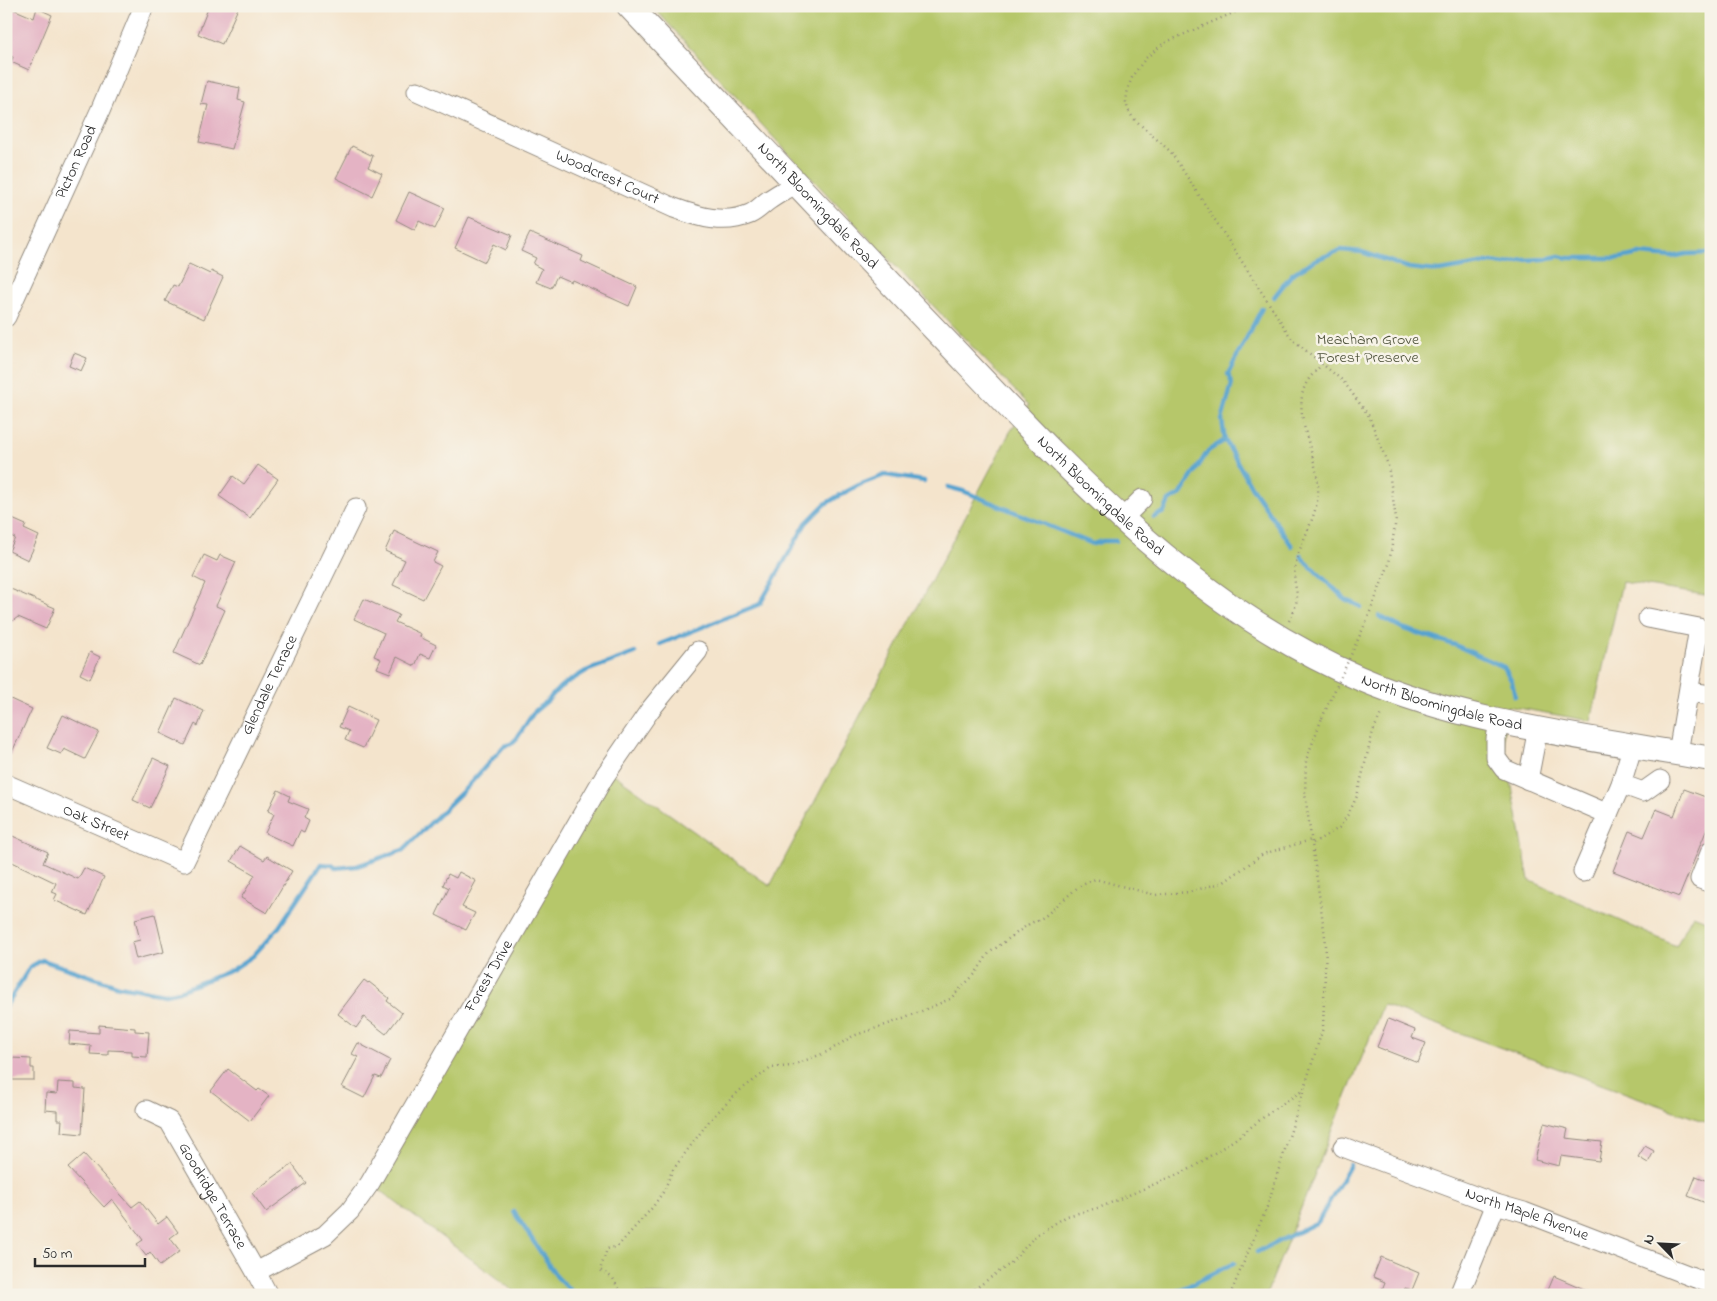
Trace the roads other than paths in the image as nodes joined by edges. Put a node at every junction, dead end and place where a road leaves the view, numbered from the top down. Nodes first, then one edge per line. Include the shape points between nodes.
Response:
1 (144, 6) edge
2 (629, 6) edge
3 (417, 92) dead end
4 (796, 183) junction
5 (6, 317) edge
6 (1142, 499) dead end
7 (356, 508) dead end
8 (1123, 518) junction
9 (1648, 618) dead end
10 (698, 652) dead end
11 (1689, 692) junction
12 (1711, 696) edge
13 (1499, 721) junction
14 (1538, 728) junction
15 (1633, 745) junction
16 (1678, 753) junction
17 (1711, 759) edge
18 (1528, 780) junction
19 (1660, 780) dead end
20 (6, 784) edge
21 (1621, 784) junction
22 (1608, 814) junction
23 (1711, 851) edge
24 (184, 862) joint
25 (1583, 872) dead end
26 (1711, 883) edge
27 (146, 1110) dead end
28 (1343, 1147) dead end
29 (1496, 1204) junction
30 (256, 1272) junction
31 (1711, 1284) edge
32 (268, 1295) edge
33 (1459, 1295) edge

1 - 5 street, Picton Road
2 - 4 main road, North Bloomingdale Road
3 - 4 street, Woodcrest Court via 694,215 718,220 735,219 752,213
4 - 8 main road, North Bloomingdale Road via 1008,407
6 - 8 street
7 - 24 street, Glendale Terrace
8 - 13 main road, North Bloomingdale Road via 1202,587 1283,640 1393,691
9 - 11 street via 1699,628
10 - 30 street, Forest Drive via 650,710 604,777 370,1183 350,1211 325,1234
11 - 12 street
11 - 16 street
13 - 14 main road, North Bloomingdale Road
13 - 18 street via 1496,758 1504,769
14 - 15 main road, North Bloomingdale Road
14 - 18 street
15 - 16 main road, North Bloomingdale Road
15 - 21 street
16 - 17 main road, North Bloomingdale Road
18 - 22 street
19 - 21 street via 1643,792
20 - 24 street, Oak Street
21 - 22 street
22 - 25 street
23 - 26 street via 1700,879
27 - 30 street, Goodridge Terrace via 169,1121
28 - 29 street, North Maple Avenue
29 - 31 street, North Maple Avenue
29 - 33 street
30 - 32 street, Goodridge Terrace

